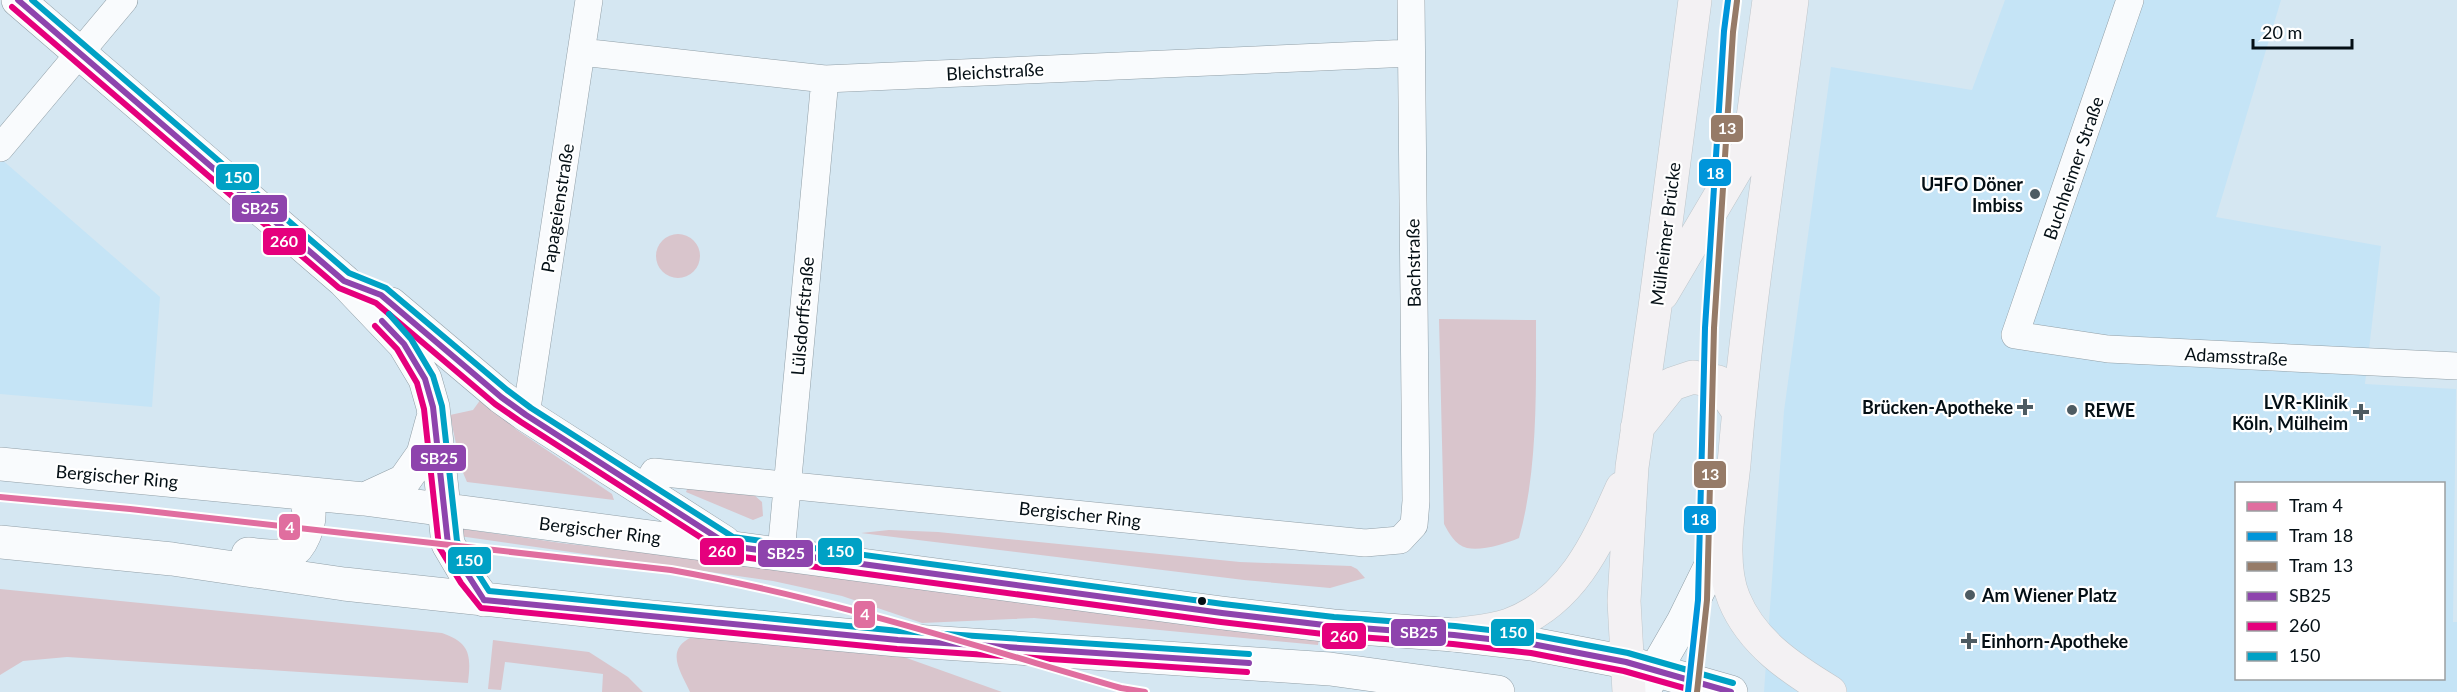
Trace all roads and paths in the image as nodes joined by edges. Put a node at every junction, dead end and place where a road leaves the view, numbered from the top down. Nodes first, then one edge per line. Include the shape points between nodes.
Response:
1 (18, 0) edge
2 (124, 0) edge
3 (589, 0) edge
4 (1412, 0) edge
5 (1695, 0) edge
6 (1769, 0) edge
7 (1792, 0) edge
8 (2130, 0) edge
9 (78, 52) junction
10 (581, 52) junction
11 (1411, 53) junction
12 (825, 79) junction
13 (0, 148) edge
14 (344, 281) junction
15 (1655, 307) junction
16 (2015, 335) joint
17 (2457, 366) edge
18 (1738, 411) junction
19 (526, 416) junction
20 (434, 417) junction
21 (1637, 429) junction
22 (0, 464) edge
23 (1632, 467) junction
24 (787, 484) junction
25 (643, 490) junction
26 (304, 494) junction
27 (364, 499) junction
28 (443, 509) junction
29 (1414, 525) joint
30 (0, 542) edge
31 (730, 546) junction
32 (781, 553) junction
33 (172, 559) junction
34 (484, 600) junction
35 (1454, 635) junction
36 (1638, 679) edge
37 (1498, 692) edge
38 (1731, 692) edge
39 (1830, 692) edge

1 - 9 main road
2 - 9 street
3 - 10 street, Papageienstraße
4 - 11 street, Bachstraße
5 - 15 main road, Mülheimer Brücke
6 - 15 main road via 1749,147
7 - 18 main road
8 - 16 street, Buchheimer Straße
9 - 13 street
9 - 14 main road
10 - 12 street, Bleichstraße
10 - 19 street, Papageienstraße
11 - 12 street, Bleichstraße
11 - 29 street, Bachstraße
12 - 24 street, Lülsdorffstraße
14 - 19 main road via 381,295
14 - 20 main road via 404,344 425,379
15 - 21 main road, Mülheimer Brücke
16 - 17 street, Adamsstraße via 2108,349
18 - 21 main road via 1718,382 1693,377 1672,384
18 - 36 main road via 1712,563
18 - 39 main road via 1726,557 1734,598 1749,627 1769,650
19 - 25 main road
20 - 27 main road via 423,454 404,481
20 - 28 main road
21 - 23 main road, Mülheimer Brücke
22 - 26 main road, Bergischer Ring
23 - 35 main road via 1603,531 1572,583 1539,610 1508,625
23 - 36 main road via 1624,601
24 - 25 street, Bergischer Ring via 654,472
24 - 29 street, Bergischer Ring via 1365,543 1400,540
24 - 32 street, Lülsdorffstraße
25 - 31 main road
26 - 27 main road, Bergischer Ring
26 - 33 main road via 309,513 307,528 291,553 275,556 209,550
27 - 28 main road, Bergischer Ring
28 - 31 main road, Bergischer Ring
28 - 34 main road via 448,544
30 - 33 main road
31 - 32 main road, Bergischer Ring
32 - 35 main road, Bergischer Ring via 1222,613
33 - 34 main road
34 - 37 main road via 908,641 1330,669
35 - 36 main road, Bergischer Ring via 1532,644
36 - 38 main road, Bergischer Ring

